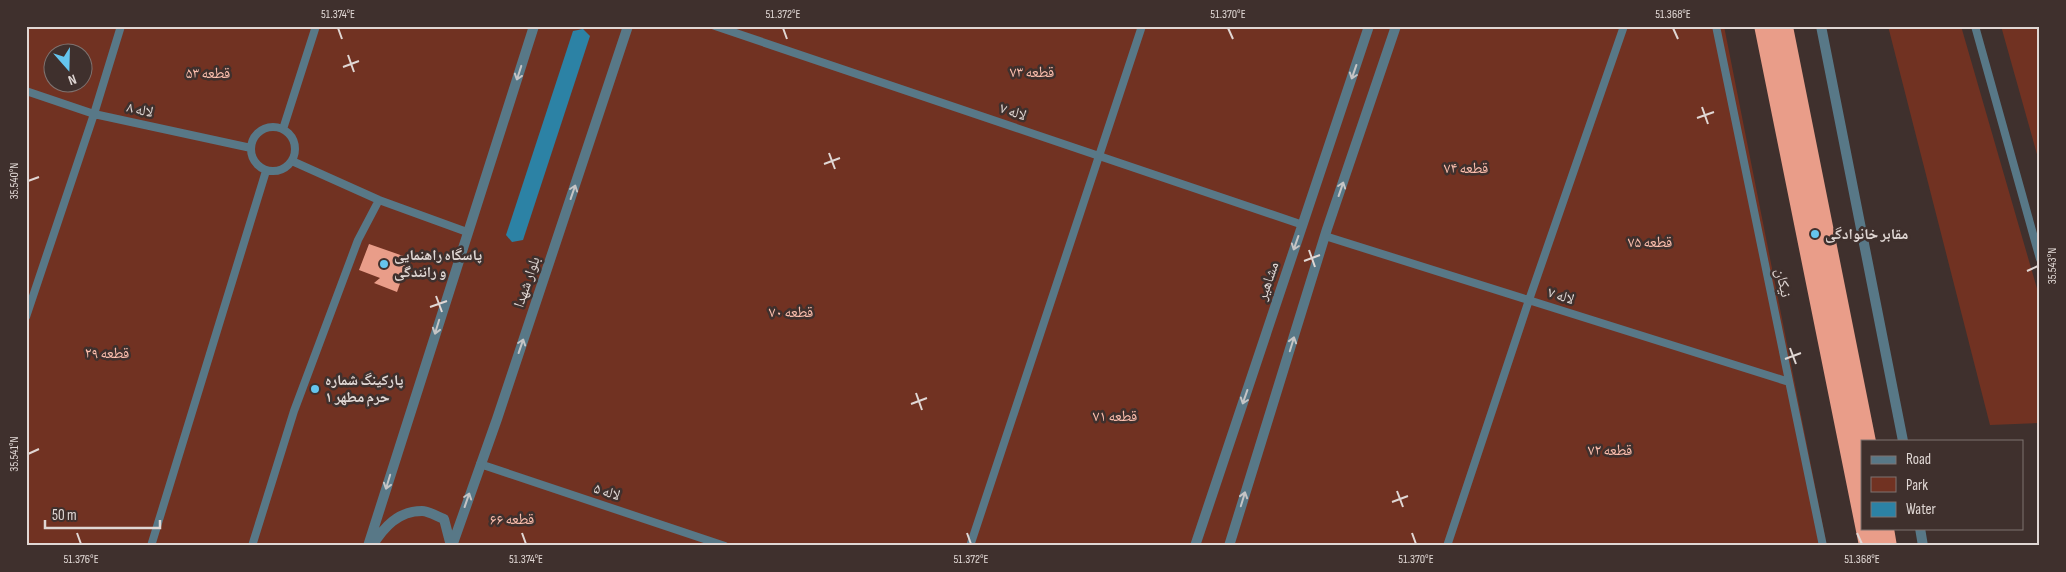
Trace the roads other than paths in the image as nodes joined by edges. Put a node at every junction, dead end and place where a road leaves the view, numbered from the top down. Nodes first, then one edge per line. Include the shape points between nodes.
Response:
1 (121, 26) edge
2 (316, 26) edge
3 (534, 26) edge
4 (628, 26) edge
5 (715, 26) edge
6 (1142, 26) edge
7 (1369, 26) edge
8 (1396, 26) edge
9 (1624, 26) edge
10 (1716, 26) edge
11 (1821, 26) edge
12 (1975, 26) edge
13 (26, 91) edge
14 (94, 114) junction
15 (283, 129) junction
16 (251, 148) junction
17 (1099, 155) junction
18 (292, 161) junction
19 (266, 171) junction
20 (380, 200) junction
21 (1303, 225) junction
22 (467, 232) junction
23 (1325, 236) junction
24 (2040, 259) edge
25 (1529, 300) junction
26 (26, 317) edge
27 (1790, 382) junction
28 (1903, 440) edge
29 (480, 464) junction
30 (1920, 530) edge
31 (151, 546) edge
32 (252, 546) edge
33 (368, 546) edge
34 (372, 546) edge
35 (452, 546) edge
36 (725, 546) edge
37 (970, 546) edge
38 (1195, 546) edge
39 (1229, 546) edge
40 (1447, 546) edge
41 (1823, 546) edge
42 (1923, 546) edge

1 - 14 lane
2 - 15 lane
3 -> 22 street
29 -> 4 street, بلوار شهدا
5 - 17 lane, لاله ۷
6 - 17 lane
7 -> 21 street, مشاهیر
23 -> 8 street
9 - 25 lane
10 - 27 lane, نیکان
11 - 28 street
12 - 24 lane
13 - 14 lane, لاله ۸
14 - 16 lane, لاله ۸
14 - 26 lane
15 - 16 lane via 262,130 256,135
15 - 18 lane via 289,133 296,147
16 - 19 lane via 255,162
17 - 21 lane, لاله ۷
17 - 37 lane
18 - 19 lane via 281,170
18 - 20 lane
19 - 31 lane
20 - 22 lane
20 - 32 lane via 358,240 294,411
21 -> 38 street, مشاهیر
22 -> 33 street
23 - 25 lane, لاله ۷
39 -> 23 street
25 - 27 lane, لاله ۷
25 - 40 lane
27 - 41 lane, نیکان
35 -> 29 street, بلوار شهدا
29 - 36 lane, لاله ۵
30 - 42 street
34 - 35 street via 385,526 404,514 423,510 444,519

